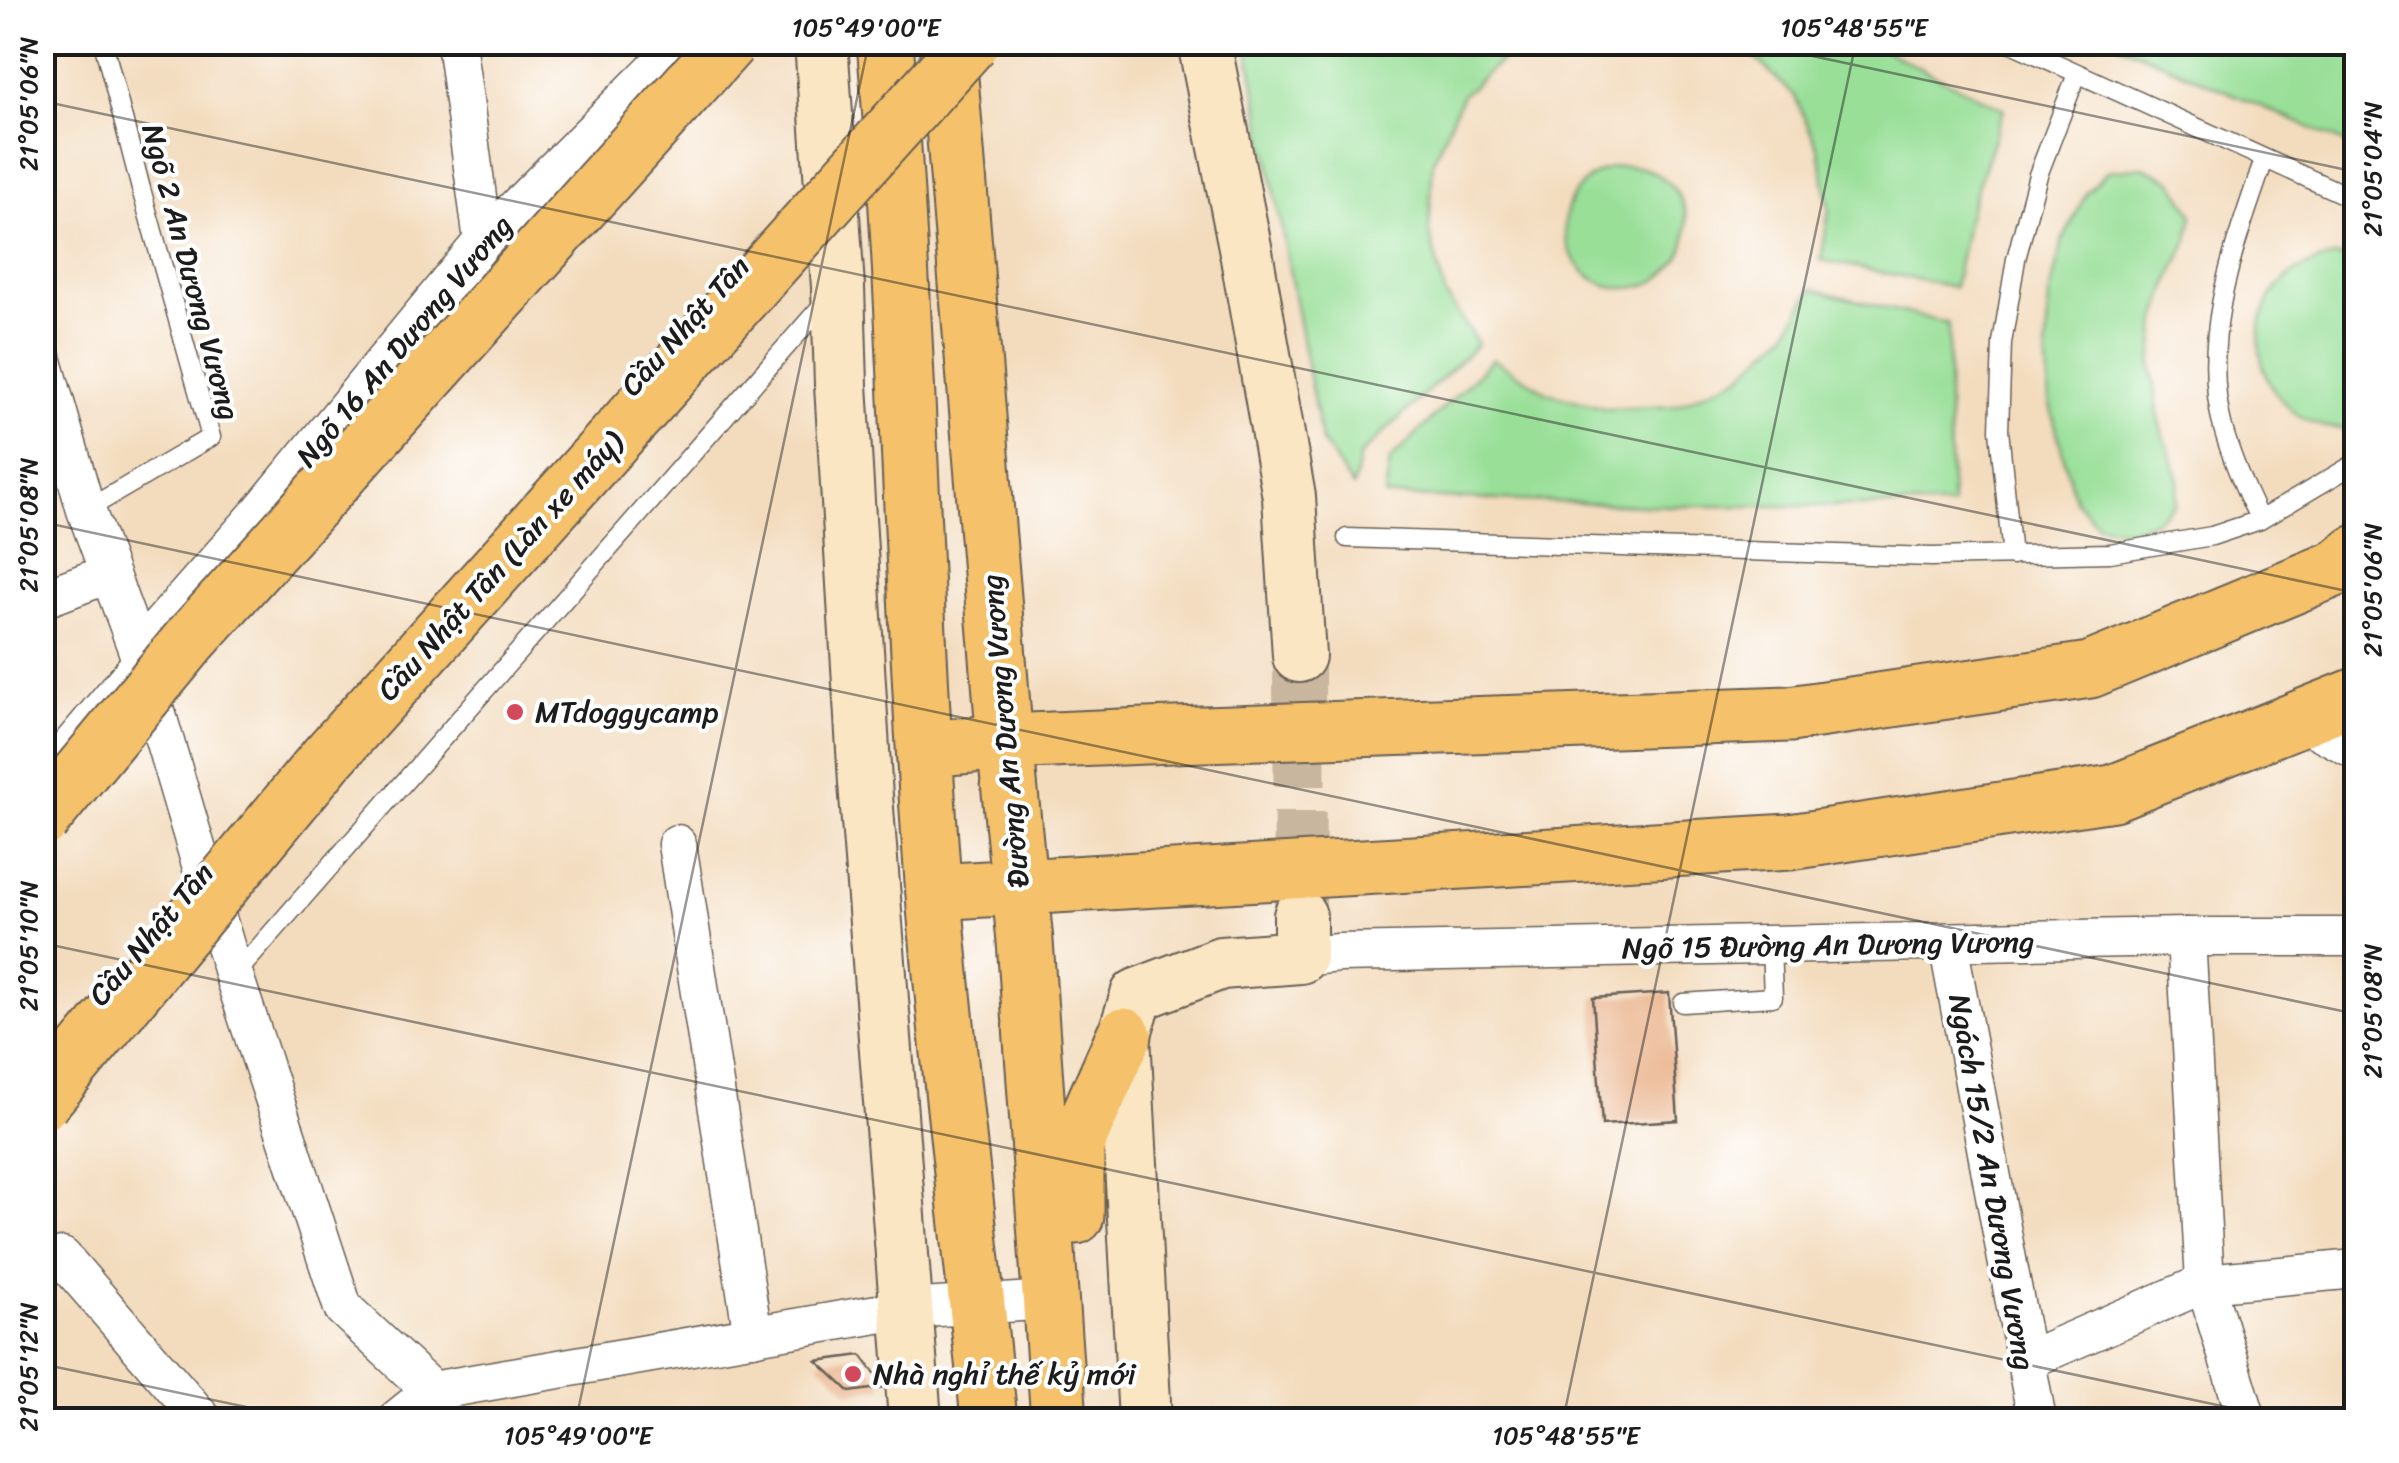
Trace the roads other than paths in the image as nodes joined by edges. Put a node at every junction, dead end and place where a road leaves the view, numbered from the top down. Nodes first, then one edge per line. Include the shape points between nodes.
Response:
1 (103, 42) edge
2 (456, 42) edge
3 (682, 42) edge
4 (698, 42) edge
5 (729, 42) edge
6 (821, 42) edge
7 (885, 42) edge
8 (944, 42) edge
9 (971, 42) edge
10 (1204, 42) edge
11 (2008, 42) edge
12 (2077, 74) junction
13 (2264, 160) junction
14 (2356, 200) edge
15 (483, 241) junction
16 (838, 287) junction
17 (42, 358) edge
18 (2356, 463) edge
19 (86, 510) junction
20 (2260, 520) junction
21 (1347, 538) dead end
22 (2356, 553) edge
23 (2012, 556) junction
24 (108, 574) junction
25 (42, 599) edge
26 (138, 651) junction
27 (1299, 656) tunnel mouth
28 (2356, 696) edge
29 (2298, 719) junction
30 (1006, 742) junction
31 (926, 749) junction
32 (2356, 750) edge
33 (42, 764) edge
34 (42, 782) edge
35 (42, 819) edge
36 (677, 844) dead end
37 (1019, 888) junction
38 (934, 892) junction
39 (1300, 936) joint
40 (2356, 936) edge
41 (2186, 937) junction
42 (1948, 944) junction
43 (1771, 946) junction
44 (234, 976) junction
45 (1683, 1003) dead end
46 (1124, 1036) junction
47 (42, 1066) edge
48 (42, 1102) edge
49 (62, 1257) dead end
50 (2356, 1269) edge
51 (2205, 1283) junction
52 (1051, 1300) junction
53 (978, 1306) junction
54 (906, 1309) junction
55 (754, 1336) junction
56 (2024, 1361) junction
57 (435, 1406) edge
58 (204, 1420) edge
59 (396, 1420) edge
60 (915, 1420) edge
61 (988, 1420) edge
62 (1059, 1420) edge
63 (1145, 1420) edge
64 (2037, 1420) edge
65 (2248, 1420) edge

1 - 19 lane, Ngõ 2 An Dương Vương via 210,437
2 - 15 street
3 - 15 street, Ngõ 16 An Dương Vương
4 - 34 main road via 173,625
5 - 35 main road, bridge via 190,640
6 - 16 street
7 - 31 main road
8 - 30 main road, Đường An Dương Vương
8 - 47 main road, Cầu Nhật Tân via 310,743
9 - 48 main road, Cầu Nhật Tân (Làn xe máy), bridge via 327,758
10 - 27 street via 1289,497
11 - 12 lane
12 - 13 lane
12 - 23 lane via 2038,175 2002,343 1998,430
13 - 14 lane
13 - 20 lane via 2229,267 2215,371 2222,424
15 - 26 street, Ngõ 16 An Dương Vương
16 - 44 lane
16 - 54 street via 865,783
17 - 19 street
18 - 20 lane
19 - 24 street
20 - 23 lane via 2110,554
21 - 23 lane
22 - 30 main road via 2339,566 2090,670 1790,714
24 - 25 street
24 - 26 street
26 - 33 lane
26 - 44 street
28 - 29 main road
29 - 32 street
29 - 37 main road via 2114,793 1790,842
30 - 31 main road
30 - 37 main road, Đường An Dương Vương
31 - 38 main road
36 - 55 street
37 - 38 main road
37 - 52 main road, Đường An Dương Vương
38 - 53 main road
39 - 43 street, Ngõ 15 Đường An Dương Vương via 1358,953
39 - 46 street via 1137,994
40 - 41 street, Ngõ 15 Đường An Dương Vương
41 - 42 street, Ngõ 15 Đường An Dương Vương
41 - 51 street
42 - 43 street, Ngõ 15 Đường An Dương Vương
42 - 56 street, Ngách 15/2 An Dương Vương
43 - 45 lane via 1774,997
44 - 57 street via 343,1308
46 - 52 main road via 1076,1146 1076,1218
46 - 63 street
49 - 58 street
50 - 51 street
51 - 56 street
51 - 65 street
52 - 53 street
52 - 62 main road, Đường An Dương Vương
53 - 54 street
53 - 61 main road
54 - 55 street
54 - 60 street
55 - 57 street
56 - 64 street, Ngách 15/2 An Dương Vương
57 - 59 street

